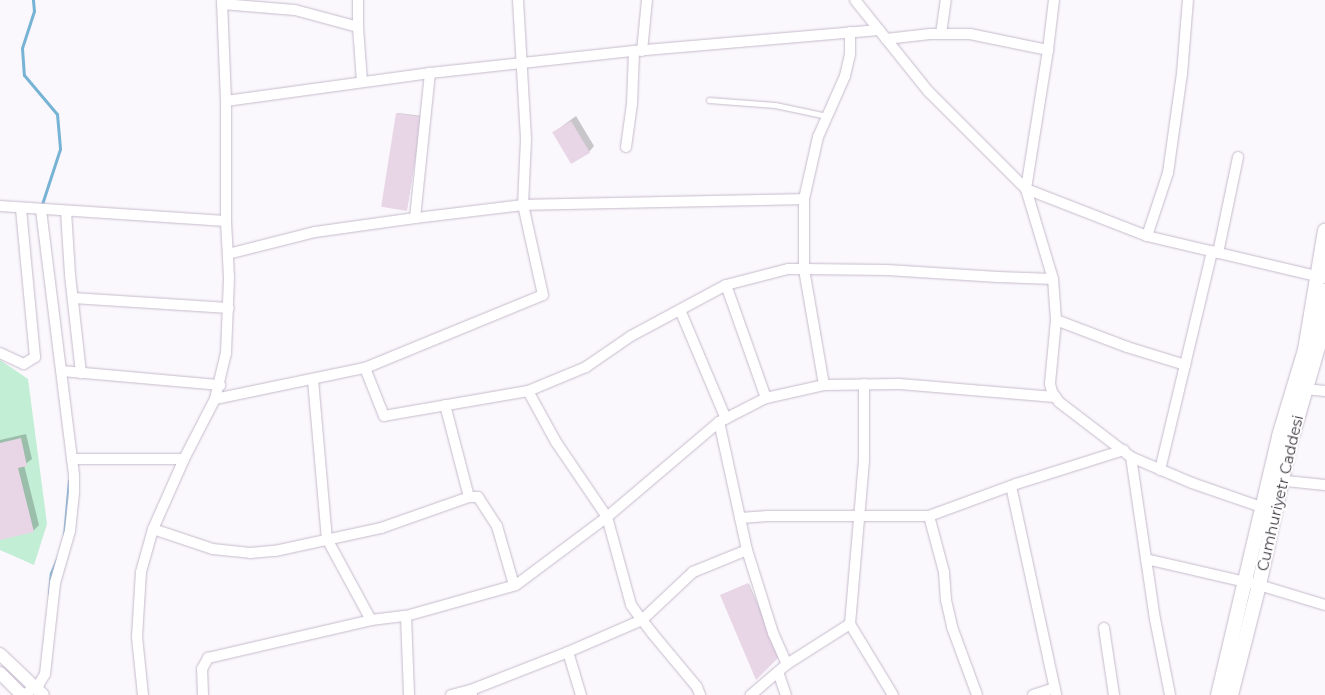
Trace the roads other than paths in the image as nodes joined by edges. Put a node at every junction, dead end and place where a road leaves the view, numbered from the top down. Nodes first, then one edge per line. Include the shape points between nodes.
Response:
1 (358, 0) edge
2 (518, 0) edge
3 (647, 0) edge
4 (855, 0) edge
5 (946, 0) edge
6 (1054, 0) edge
7 (1188, 0) edge
8 (222, 2) edge
9 (358, 27) junction
10 (879, 30) junction
11 (850, 32) junction
12 (941, 34) junction
13 (886, 39) junction
14 (1048, 50) junction
15 (638, 51) junction
16 (523, 64) junction
17 (430, 73) junction
18 (362, 81) junction
19 (709, 100) dead end
20 (226, 101) junction
21 (827, 116) junction
22 (626, 147) dead end
23 (1238, 156) dead end
24 (1026, 189) junction
25 (804, 199) junction
26 (522, 205) junction
27 (0, 206) edge
28 (21, 208) junction
29 (41, 209) junction
30 (66, 211) junction
31 (415, 218) junction
32 (226, 221) junction
33 (1325, 231) edge
34 (1147, 236) junction
35 (1215, 252) junction
36 (228, 254) junction
37 (804, 268) junction
38 (1321, 277) edge
39 (1053, 279) junction
40 (726, 286) junction
41 (1325, 290) edge
42 (73, 298) junction
43 (229, 308) junction
44 (680, 310) junction
45 (1056, 320) junction
46 (0, 353) edge
47 (1185, 364) junction
48 (365, 368) junction
49 (62, 371) junction
50 (81, 373) junction
51 (313, 380) junction
52 (864, 384) junction
53 (220, 385) junction
54 (824, 385) junction
55 (1305, 389) junction
56 (528, 391) junction
57 (1325, 391) edge
58 (1055, 397) junction
59 (766, 398) junction
60 (216, 399) junction
61 (445, 406) junction
62 (722, 420) junction
63 (1127, 453) junction
64 (72, 459) junction
65 (184, 459) junction
66 (1160, 470) junction
67 (1275, 480) junction
68 (1325, 485) edge
69 (1010, 486) junction
70 (469, 497) junction
71 (1268, 509) junction
72 (860, 516) junction
73 (930, 516) junction
74 (607, 517) junction
75 (740, 518) junction
76 (153, 529) junction
77 (327, 539) junction
78 (747, 550) junction
79 (1146, 559) junction
80 (1244, 581) junction
81 (514, 585) junction
82 (1259, 585) junction
83 (1325, 605) edge
84 (406, 616) junction
85 (371, 620) junction
86 (642, 620) junction
87 (850, 624) junction
88 (1104, 628) dead end
89 (568, 652) junction
90 (0, 654) edge
91 (787, 664) junction
92 (778, 672) junction
93 (0, 673) edge
94 (1055, 692) edge
95 (31, 693) edge
96 (471, 693) edge
97 (143, 695) edge
98 (203, 695) edge
99 (409, 695) edge
100 (451, 695) edge
101 (581, 695) edge
102 (700, 695) edge
103 (751, 695) edge
104 (786, 695) edge
105 (893, 695) edge
106 (977, 695) edge
107 (1034, 695) edge
108 (1114, 695) edge
109 (1170, 695) edge
110 (1218, 695) edge
111 (1231, 695) edge

1 - 9 street
2 - 16 street
3 - 15 street
4 - 10 street
5 - 12 street
6 - 14 street
7 - 34 street via 1182,74 1168,173
8 - 9 street via 295,10
8 - 20 street
9 - 18 street
10 - 11 street
10 - 13 street
11 - 15 street
11 - 21 street via 845,76
12 - 13 street
12 - 14 street via 970,34
13 - 24 street via 928,91
14 - 24 street
15 - 16 street
15 - 22 street
16 - 17 street
16 - 26 street via 526,138
17 - 18 street
17 - 31 street
18 - 20 street
19 - 21 lane via 775,105
20 - 32 street
21 - 25 street via 818,137
23 - 35 street
24 - 34 street
24 - 39 street
25 - 26 street
25 - 37 street
26 - 31 street
26 - 48 street via 543,295
27 - 28 street
28 - 29 street
28 - 46 street via 35,357 24,364
29 - 30 street
29 - 49 street
30 - 32 street
30 - 42 street
31 - 36 street via 315,232
32 - 36 street
33 - 38 main road
34 - 35 street
35 - 38 street
35 - 47 street
36 - 43 street
37 - 39 street
37 - 40 street via 788,268
37 - 54 street
38 - 67 main road
39 - 45 street
40 - 44 street
40 - 59 street
41 - 55 main road, Cumhuriyetr Caddesi via 1318,347
42 - 43 street
42 - 50 street
43 - 53 street
44 - 56 street via 631,336 586,367
44 - 62 street
45 - 47 street via 1127,347
45 - 58 street via 1050,384
47 - 66 street
48 - 51 street
48 - 61 street via 384,416
49 - 50 street
49 - 64 street
50 - 53 street
51 - 60 street
51 - 77 street
52 - 54 street
52 - 58 street
52 - 72 street
53 - 60 street
54 - 59 street
55 - 57 street
55 - 67 main road, Cumhuriyetr Caddesi
56 - 61 street
56 - 74 street via 556,442
58 - 63 street
59 - 62 street
60 - 65 street
61 - 70 street
62 - 74 street
62 - 75 street
63 - 66 street
63 - 69 street
63 - 79 street
64 - 65 street
64 - 95 street via 74,492 70,531 55,583 45,674
65 - 76 street
66 - 71 street
67 - 68 street
67 - 71 main road
69 - 73 street
69 - 94 street
70 - 77 street via 381,528
70 - 81 street via 478,496 497,526
71 - 80 main road
71 - 82 main road, Cumhuriyetr Caddesi
72 - 73 street
72 - 75 street
72 - 87 street
73 - 106 street via 944,572 952,627
74 - 81 street
74 - 86 street via 631,605
75 - 78 street
76 - 77 street via 213,549 238,552 275,551
76 - 97 street via 140,581 137,637
77 - 85 street
78 - 86 street via 693,572
78 - 91 street via 773,633
79 - 80 street
79 - 109 street
80 - 82 street
80 - 110 main road
81 - 84 street
82 - 83 street
82 - 111 main road, Cumhuriyetr Caddesi
84 - 85 street
84 - 99 street
85 - 98 street via 208,658 202,669
86 - 89 street
86 - 102 street via 697,687
87 - 91 street
87 - 105 street
88 - 108 street
89 - 96 street
89 - 101 street
90 - 95 street
91 - 92 street
92 - 103 street
92 - 104 street
93 - 95 street
94 - 107 street
96 - 100 street

